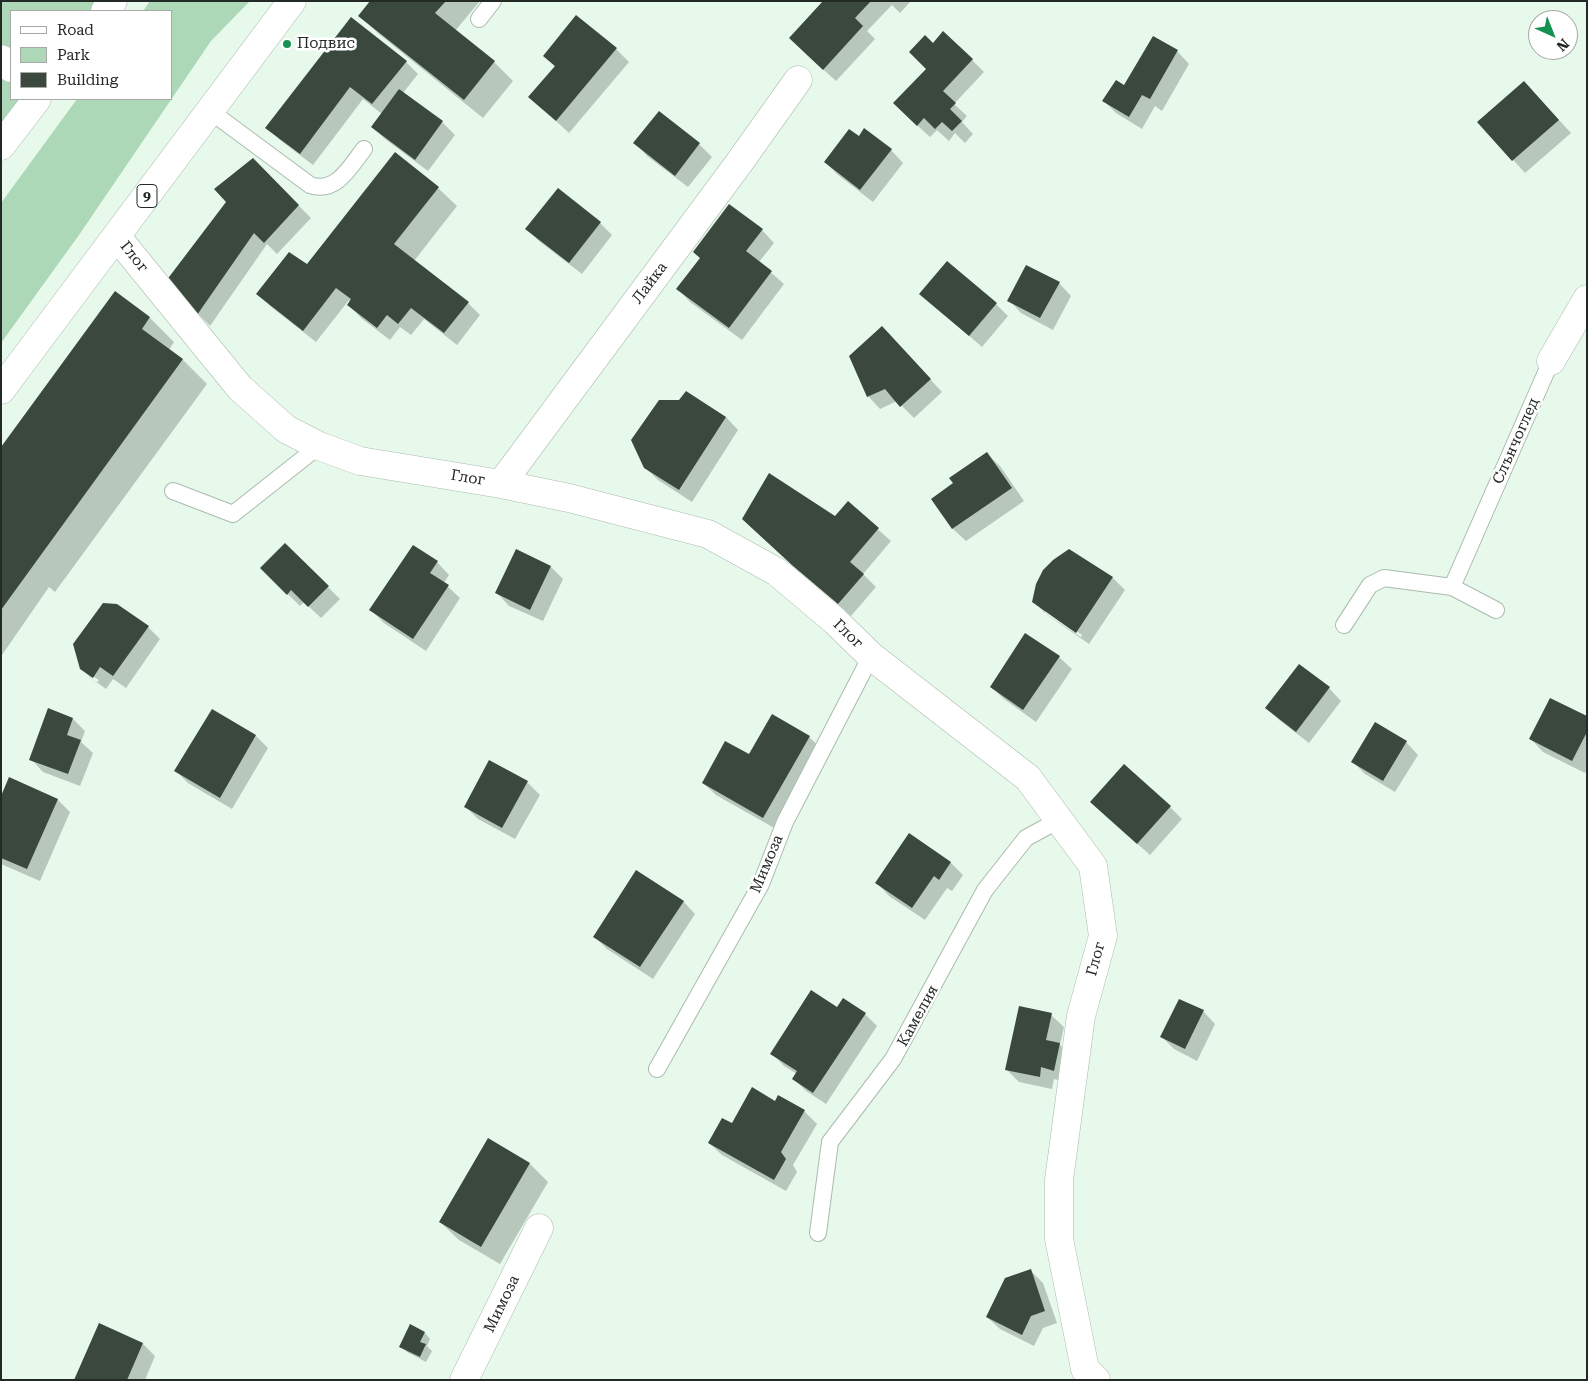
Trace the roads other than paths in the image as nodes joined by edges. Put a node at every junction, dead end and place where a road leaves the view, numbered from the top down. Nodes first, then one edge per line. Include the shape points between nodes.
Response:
1 (292, 1) edge
2 (493, 1) edge
3 (479, 19) dead end
4 (798, 80) dead end
5 (36, 100) edge
6 (210, 111) junction
7 (1, 146) edge
8 (364, 149) dead end
9 (117, 236) junction
10 (1587, 299) edge
11 (1550, 362) joint
12 (1, 390) edge
13 (319, 446) junction
14 (501, 484) junction
15 (173, 491) dead end
16 (1452, 587) junction
17 (1496, 610) dead end
18 (1344, 625) dead end
19 (871, 656) junction
20 (1059, 820) junction
21 (657, 1069) dead end
22 (539, 1228) dead end
23 (818, 1233) dead end
24 (1087, 1376) edge
25 (464, 1380) edge

1 - 6 street, 9
2 - 3 lane
4 - 14 street, Лайка
5 - 7 street
6 - 8 lane via 318,187 339,180
6 - 9 street, 9
9 - 12 street, 9
9 - 13 street, Глог via 240,388 286,428
10 - 11 street, Слънчоглед
11 - 16 lane, Слънчоглед
13 - 14 street, Глог via 360,460
13 - 15 lane via 233,514
14 - 19 street, Глог via 708,534 777,572
16 - 17 lane
16 - 18 lane via 1384,578 1370,585
19 - 20 street, Глог via 1028,778
19 - 21 lane, Мимоза via 785,822 761,884
20 - 23 lane, Камелия via 1026,838 985,890 894,1059 830,1142
20 - 24 street, Глог via 1094,866 1103,936 1081,1016 1059,1180 1059,1239
22 - 25 street, Мимоза

